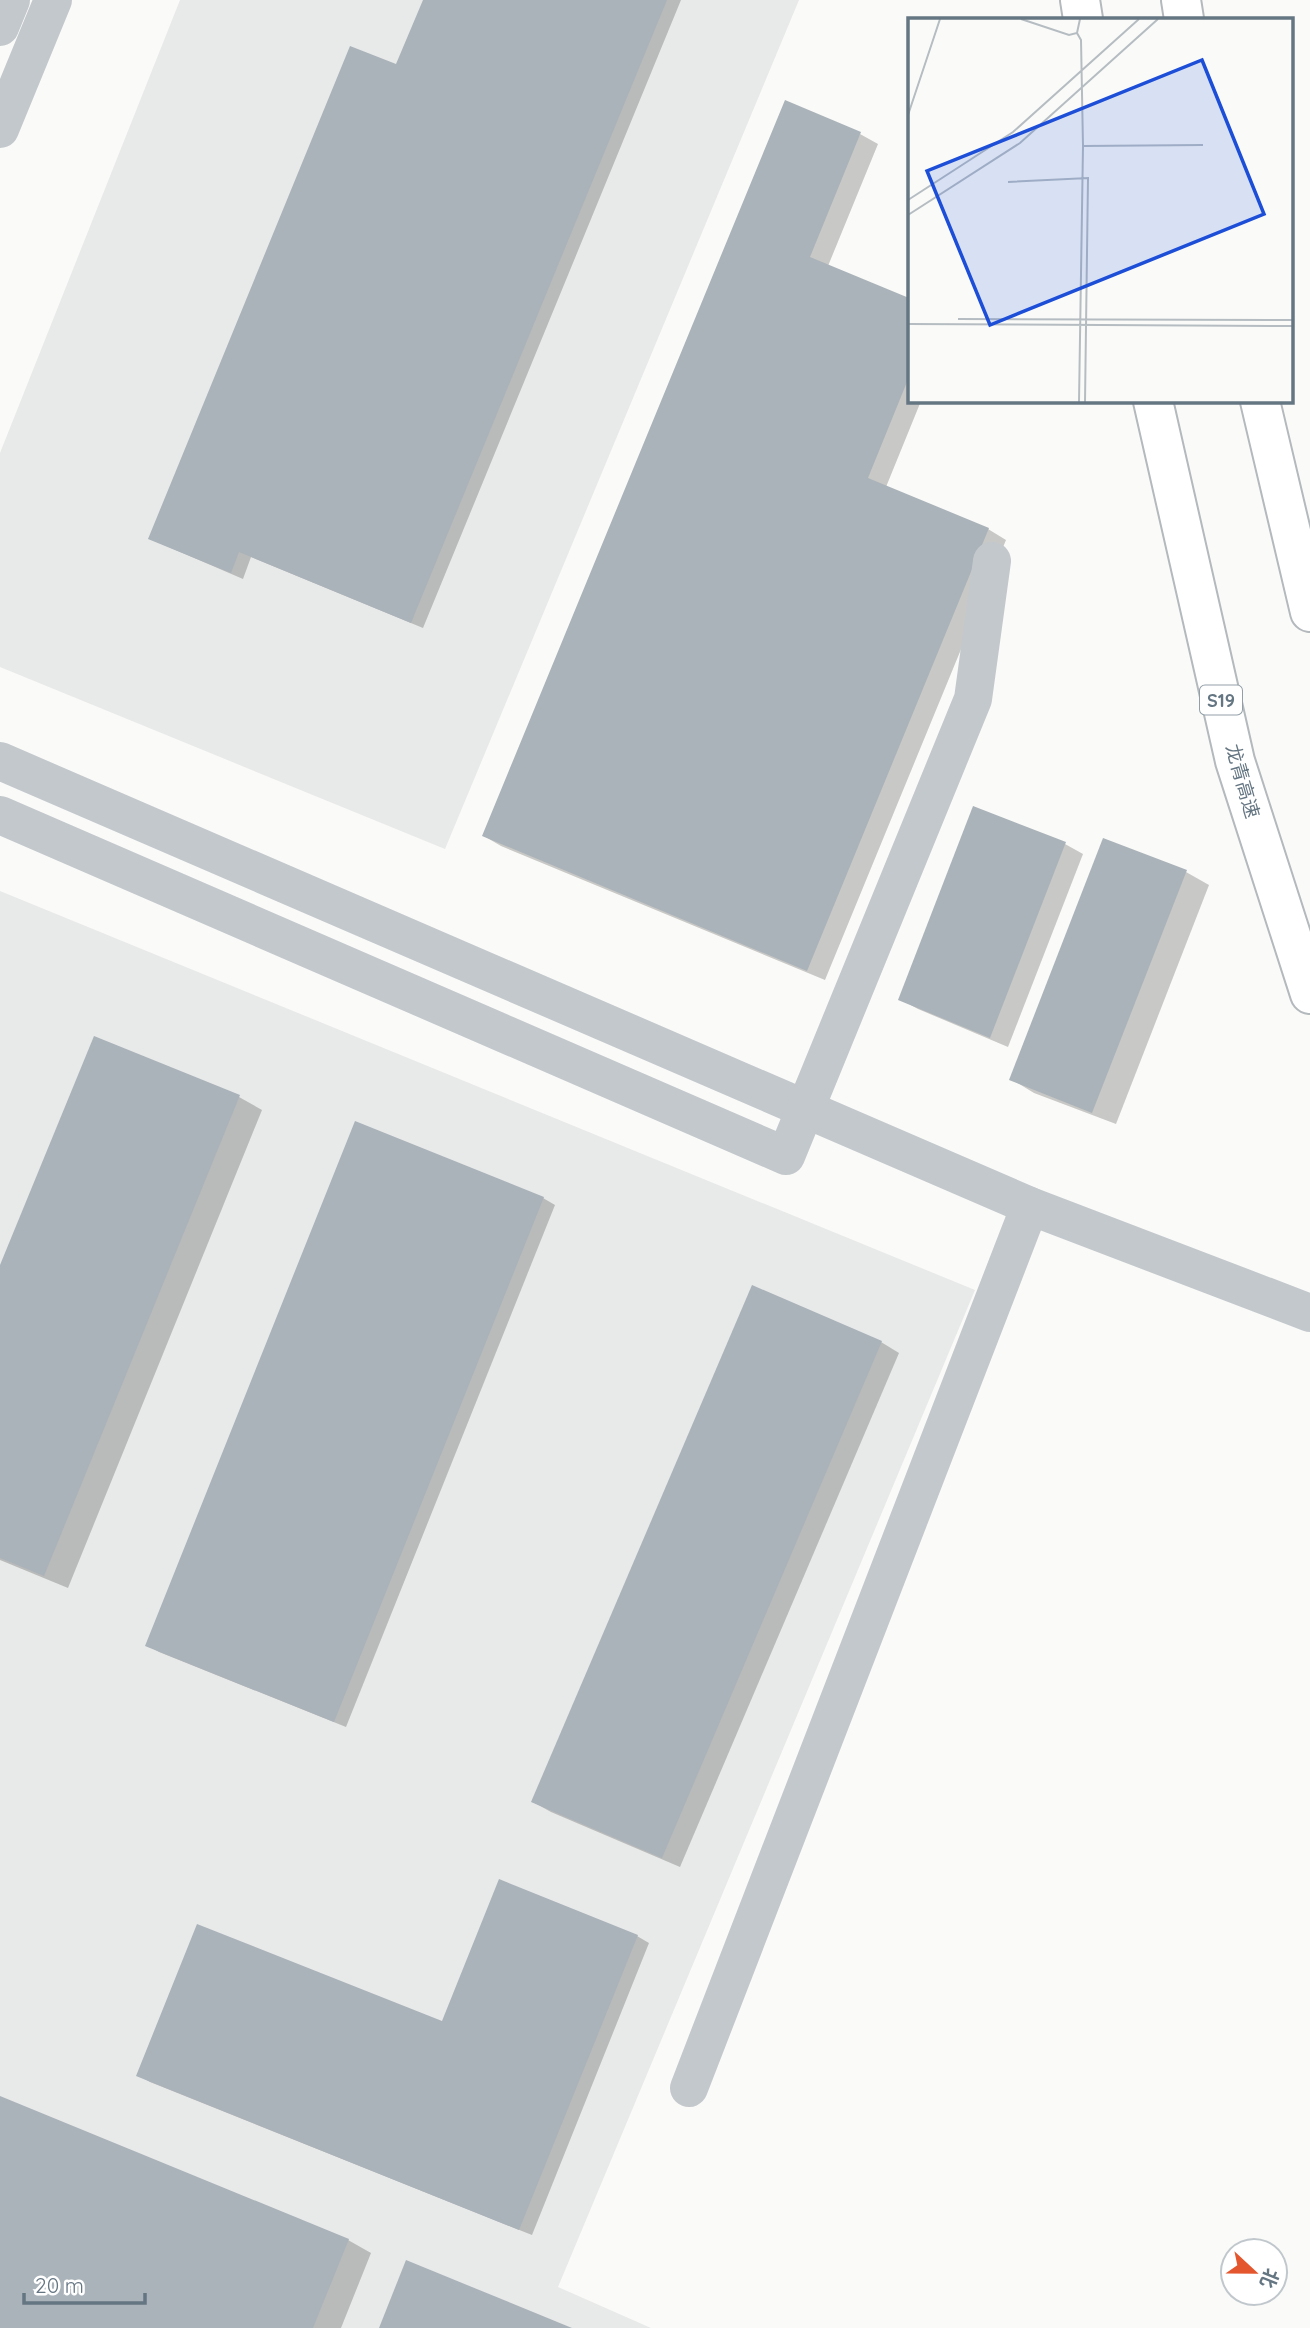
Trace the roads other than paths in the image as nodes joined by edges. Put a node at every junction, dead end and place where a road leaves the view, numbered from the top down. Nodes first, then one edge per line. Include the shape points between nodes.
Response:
1 (11, 0) edge
2 (53, 0) edge
3 (1080, 0) edge
4 (1181, 0) edge
5 (1083, 18) edge
6 (1184, 18) edge
7 (0, 27) edge
8 (0, 129) edge
9 (1153, 402) edge
10 (1260, 402) edge
11 (992, 561) dead end
12 (1310, 612) edge
13 (0, 761) edge
14 (0, 816) edge
15 (1310, 994) edge
16 (805, 1109) junction
17 (1030, 1206) junction
18 (1310, 1314) edge
19 (689, 2088) dead end

1 - 7 street
2 - 8 street
3 - 5 highway
4 - 6 highway
9 - 15 highway, 龙青高速 / S19 via 1235,761
10 - 12 highway
11 - 16 street via 974,699
13 - 16 street
14 - 16 street via 786,1156
16 - 17 street
17 - 18 street
17 - 19 street

